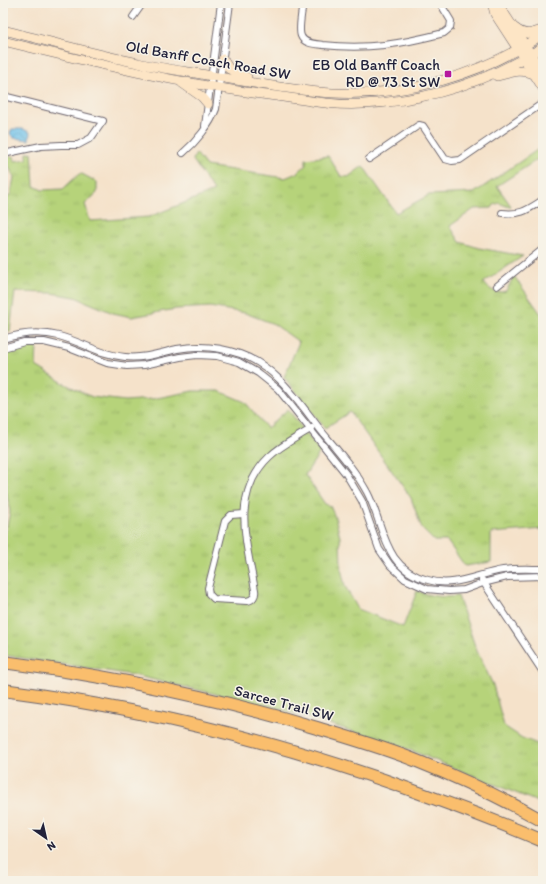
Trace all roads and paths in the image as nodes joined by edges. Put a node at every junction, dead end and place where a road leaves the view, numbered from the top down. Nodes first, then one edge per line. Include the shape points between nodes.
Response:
1 (143, 3) edge
2 (221, 3) edge
3 (230, 3) edge
4 (303, 3) edge
5 (440, 3) edge
6 (492, 3) edge
7 (133, 17) dead end
8 (513, 26) junction
9 (543, 29) edge
10 (3, 30) edge
11 (543, 34) edge
12 (3, 41) edge
13 (543, 47) edge
14 (522, 48) junction
15 (528, 56) junction
16 (223, 58) junction
17 (538, 74) edge
18 (216, 76) junction
19 (177, 81) junction
20 (466, 84) junction
21 (271, 85) junction
22 (215, 88) junction
23 (543, 88) edge
24 (3, 96) edge
25 (543, 103) edge
26 (208, 104) junction
27 (205, 127) junction
28 (183, 153) dead end
29 (3, 154) edge
30 (368, 159) dead end
31 (543, 200) edge
32 (502, 213) dead end
33 (543, 249) edge
34 (497, 286) dead end
35 (3, 339) edge
36 (3, 348) edge
37 (242, 354) junction
38 (138, 357) junction
39 (238, 362) junction
40 (139, 366) junction
41 (317, 425) junction
42 (310, 430) junction
43 (370, 498) junction
44 (362, 501) junction
45 (244, 514) junction
46 (402, 565) junction
47 (543, 569) edge
48 (396, 572) junction
49 (480, 576) junction
50 (543, 576) edge
51 (483, 583) junction
52 (3, 662) edge
53 (543, 672) edge
54 (3, 690) edge
55 (418, 761) junction
56 (543, 812) edge
57 (543, 821) edge
58 (540, 841) edge

1 - 7 street
2 - 18 street
3 - 16 street
4 - 5 street via 300,36 304,40 362,47 400,44 444,32 450,28 451,21
6 - 8 main road via 502,10
6 - 14 main road via 496,14
8 - 9 main road via 518,31 528,34
8 - 14 main road
10 - 18 main road, Old Banff Coach Road SW via 138,64
11 - 14 main road, Old Banff Coach Road SW
12 - 19 main road, Old Banff Coach Road SW
13 - 15 main road, Old Banff Coach Road SW
14 - 15 main road
14 - 21 main road, Old Banff Coach Road SW via 456,76 425,85 389,91 332,93
15 - 17 main road
15 - 20 main road, Old Banff Coach Road SW
16 - 18 street
16 - 21 main road via 226,66 234,73
17 - 20 main road via 516,71
17 - 23 main road
18 - 21 main road, Old Banff Coach Road SW
18 - 22 street
19 - 22 main road, Old Banff Coach Road SW
19 - 26 main road via 202,97
20 - 22 main road, Old Banff Coach Road SW via 415,98 352,104 327,104
22 - 26 street
22 - 27 street via 214,116
24 - 29 street via 103,121 91,138 78,145 42,146
25 - 30 street via 460,160 445,159 423,126 419,125
26 - 27 street
27 - 28 street via 201,136
31 - 32 street via 528,210 515,214
33 - 34 street
35 - 38 street via 22,334 48,334 108,355
36 - 40 street via 24,342 44,342 69,348 107,363
37 - 38 street via 198,347
37 - 39 street
37 - 41 street via 263,365 279,379
38 - 40 street
39 - 40 street via 217,356 197,355
39 - 42 street via 271,383
41 - 42 street
41 - 43 street via 353,469
42 - 44 street via 346,474
42 - 45 street via 276,451 263,464 250,484
43 - 44 street
43 - 46 street via 386,543
44 - 48 street via 379,548
45 - 45 street via 254,597 247,601 214,599 208,588 225,521 231,515
46 - 48 street
46 - 49 street via 421,578 439,583 459,582
47 - 49 street via 509,569
48 - 51 street via 415,584 437,591 464,590
49 - 51 street
50 - 51 street via 508,577
51 - 53 street
52 - 55 highway, Sarcee Trail SW via 103,677 205,698 274,715
54 - 58 highway via 103,705 256,739 402,786
55 - 56 highway via 477,782
55 - 57 highway, Sarcee Trail SW via 492,794

